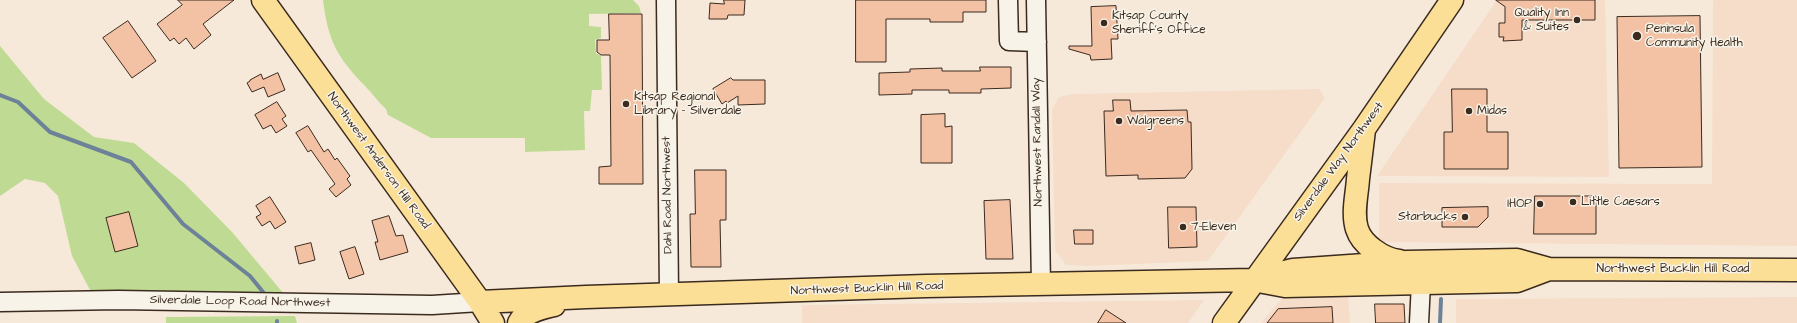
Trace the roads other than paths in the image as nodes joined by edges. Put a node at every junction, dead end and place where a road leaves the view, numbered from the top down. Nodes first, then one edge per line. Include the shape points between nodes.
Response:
1 (263, 0) edge
2 (666, 0) edge
3 (1008, 0) edge
4 (1036, 0) edge
5 (1443, 4) edge
6 (1037, 42) junction
7 (1364, 129) junction
8 (1454, 261) junction
9 (1406, 262) junction
10 (1549, 269) junction
11 (1797, 270) edge
12 (1253, 280) junction
13 (1421, 283) junction
14 (1041, 284) junction
15 (669, 294) junction
16 (586, 296) junction
17 (0, 302) edge
18 (480, 302) junction
19 (493, 323) edge
20 (519, 323) edge
21 (1224, 323) edge
22 (1419, 323) edge

1 - 18 main road, Northwest Anderson Hill Road
2 - 15 street, Dahl Road Northwest
3 - 6 street via 1009,42
4 - 6 street, Northwest Randall Way
5 - 7 main road, Silverdale Way Northwest
6 - 14 street, Northwest Randall Way
7 - 9 main road via 1355,212 1357,229 1364,242 1381,254
7 - 12 main road, Silverdale Way Northwest
8 - 9 main road, Northwest Bucklin Hill Road
8 - 10 main road, Northwest Bucklin Hill Road via 1517,260
8 - 13 main road, Northwest Bucklin Hill Road via 1441,267
9 - 12 main road, Northwest Bucklin Hill Road via 1293,270
10 - 11 main road, Northwest Bucklin Hill Road
10 - 13 main road, Northwest Bucklin Hill Road via 1517,281
12 - 13 main road, Northwest Bucklin Hill Road via 1285,286
12 - 14 main road, Northwest Bucklin Hill Road
12 - 21 main road, Silverdale Way Northwest
13 - 22 street
14 - 15 main road, Northwest Bucklin Hill Road
15 - 16 main road, Northwest Bucklin Hill Road
16 - 18 main road, Northwest Bucklin Hill Road
16 - 20 main road via 540,309
17 - 18 street, Silverdale Loop Road Northwest via 118,300 432,305
18 - 19 main road, Northwest Anderson Hill Road

